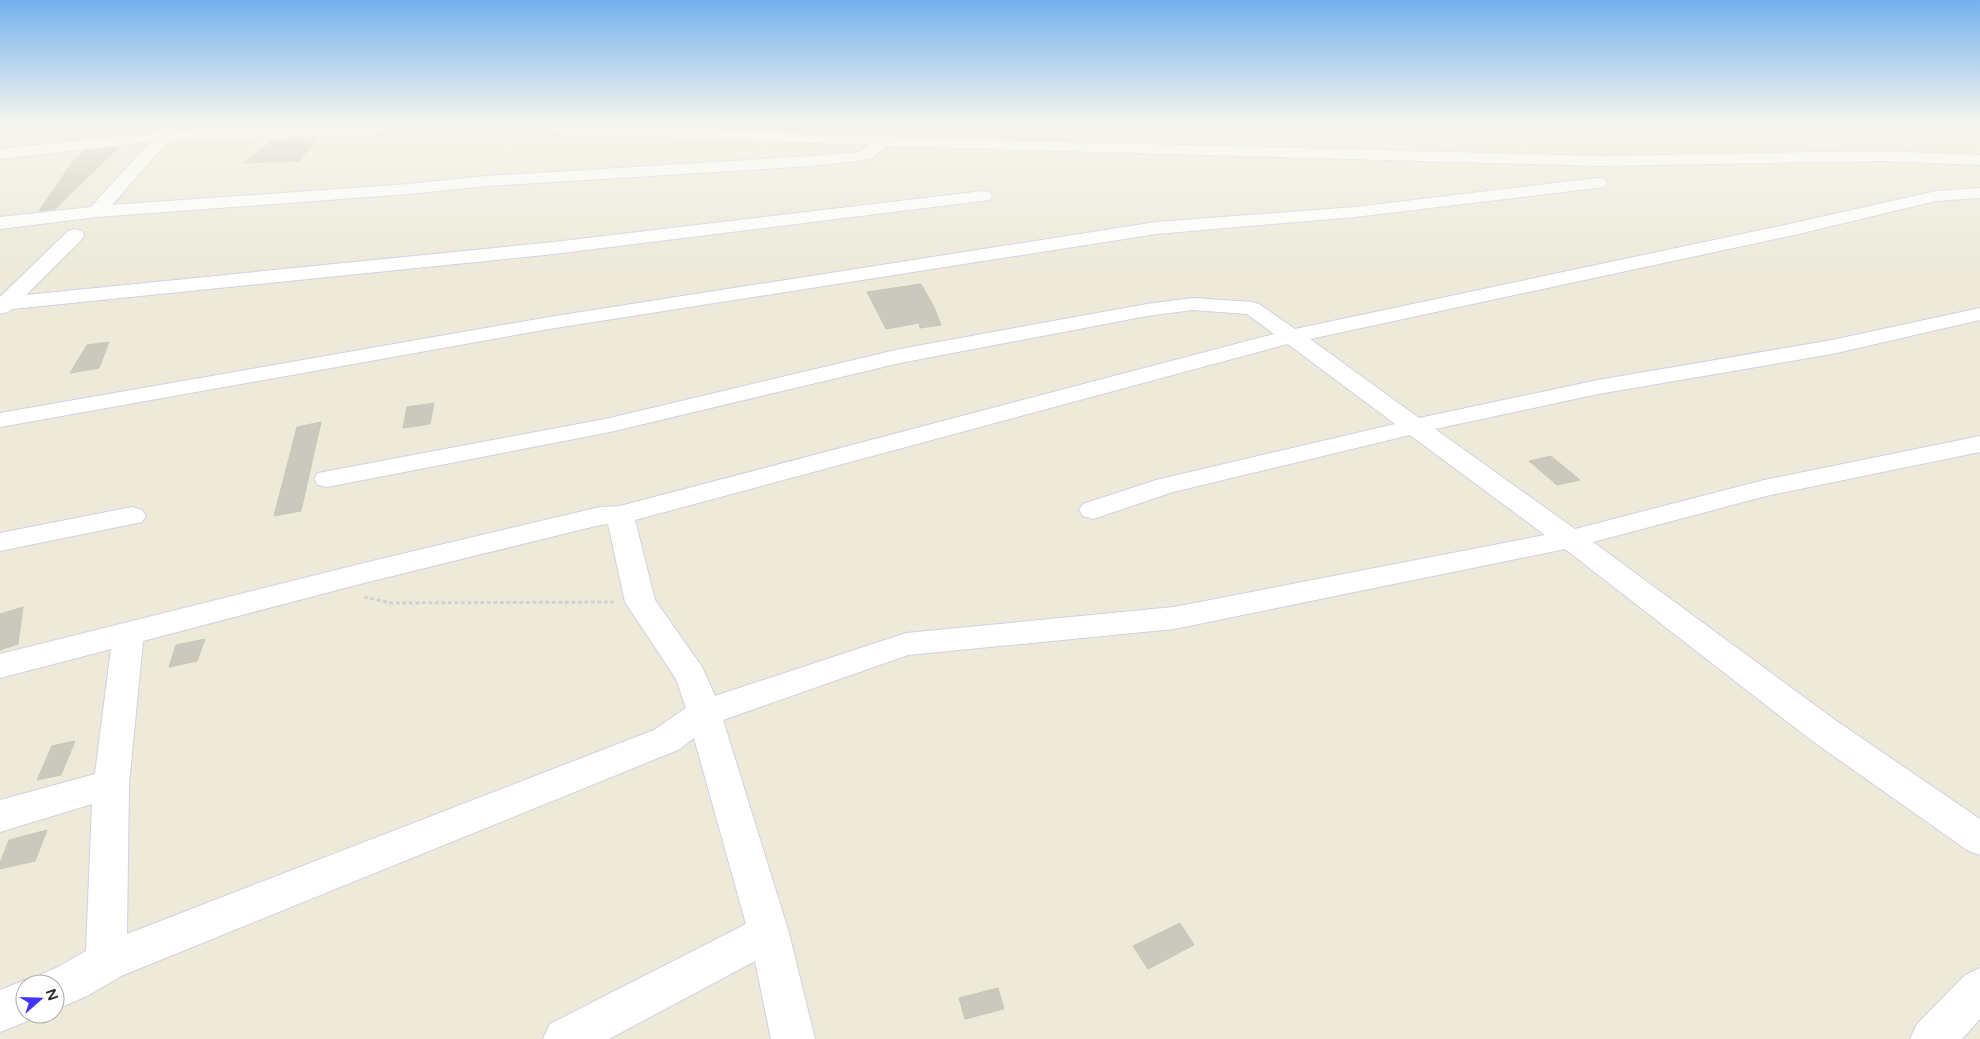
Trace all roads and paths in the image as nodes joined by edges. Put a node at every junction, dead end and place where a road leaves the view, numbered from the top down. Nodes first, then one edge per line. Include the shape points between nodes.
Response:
1 (132, 172) edge
2 (622, 172) edge
3 (1598, 183) dead end
4 (1980, 193) edge
5 (983, 196) dead end
6 (98, 212) junction
7 (0, 223) edge
8 (75, 235) dead end
9 (2, 305) edge
10 (1980, 314) edge
11 (1290, 337) junction
12 (0, 420) edge
13 (1416, 426) junction
14 (1980, 444) edge
15 (326, 478) dead end
16 (1093, 510) dead end
17 (620, 515) junction
18 (132, 516) dead end
19 (1570, 539) junction
20 (0, 542) edge
21 (313, 586) junction
22 (640, 602) junction
23 (128, 634) junction
24 (0, 666) edge
25 (704, 713) junction
26 (111, 784) junction
27 (0, 816) edge
28 (1980, 839) edge
29 (769, 933) junction
30 (106, 962) junction
31 (65, 985) edge
32 (1980, 989) edge
33 (15, 1005) edge
34 (0, 1011) edge
35 (565, 1039) edge
36 (792, 1039) edge
37 (1932, 1039) edge

1 - 6 street
2 - 6 street
3 - 12 street via 1355,212 1156,228 549,323
4 - 11 street via 1936,196
5 - 9 street via 554,248
6 - 7 street
8 - 9 street
10 - 13 street via 1832,347 1598,387
11 - 13 street
11 - 15 street via 1252,308 1193,304 1147,310 900,356 610,424
11 - 17 street
13 - 16 street via 1165,486
13 - 19 street
14 - 19 street via 1764,488
17 - 21 street via 600,516
17 - 22 street
18 - 20 street
19 - 25 street via 1174,618 906,644
19 - 28 street via 1823,730
21 - 22 path via 391,603
21 - 23 street
22 - 25 street via 691,676
23 - 24 street
23 - 26 street
25 - 29 street
25 - 30 street via 666,740
26 - 27 street
26 - 30 street
29 - 35 street
29 - 36 street
30 - 31 street
32 - 37 street
33 - 34 street

